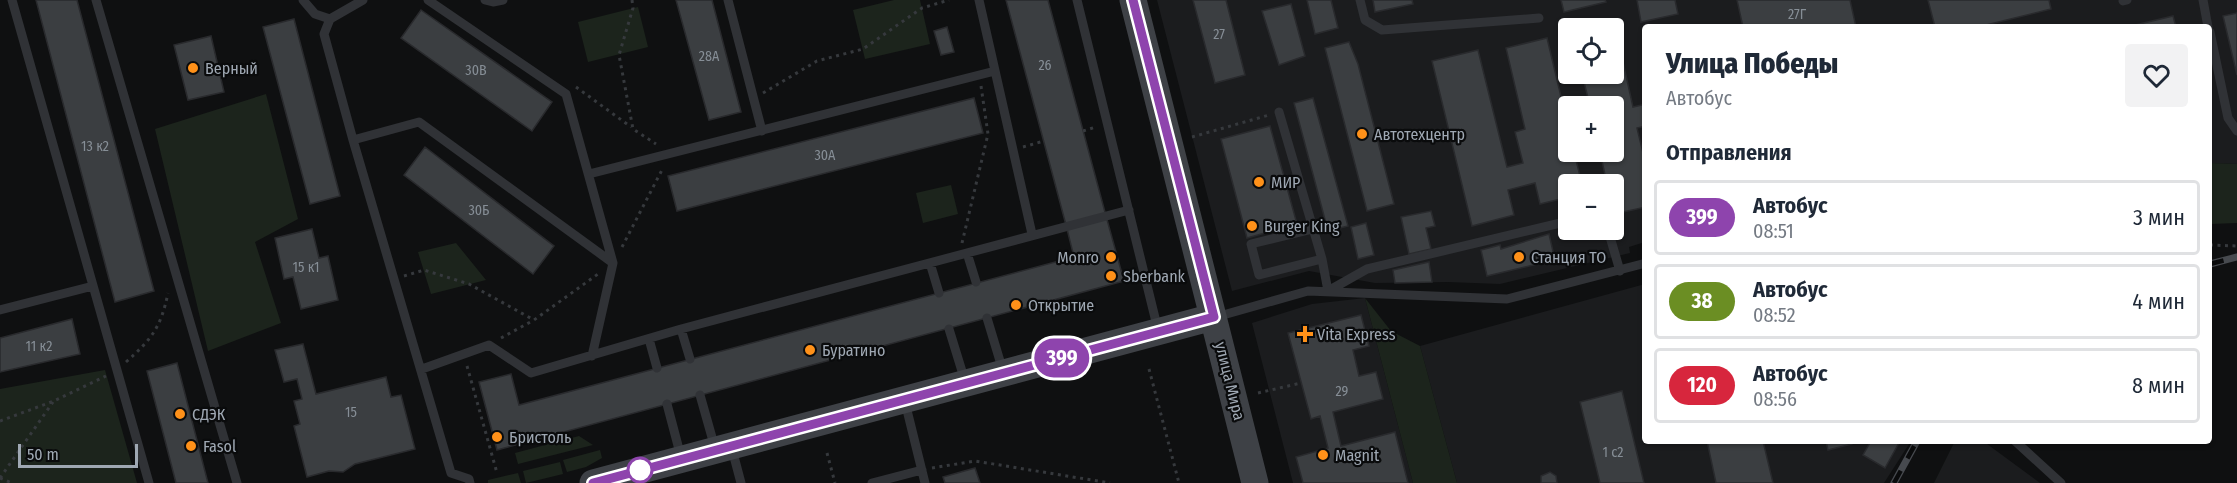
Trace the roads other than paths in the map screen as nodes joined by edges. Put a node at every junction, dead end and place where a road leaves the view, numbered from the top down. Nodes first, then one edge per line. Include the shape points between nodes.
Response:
1 (12, 0) edge
2 (96, 0) edge
3 (303, 0) edge
4 (363, 0) edge
5 (428, 0) edge
6 (486, 0) edge
7 (503, 0) edge
8 (728, 0) edge
9 (979, 0) edge
10 (1077, 0) edge
11 (1133, 0) edge
12 (1360, 0) edge
13 (2203, 0) edge
14 (1539, 18) dead end
15 (330, 20) junction
16 (2207, 24) edge
17 (2212, 42) edge
18 (995, 71) junction
19 (1279, 112) road end
20 (762, 131) junction
21 (2237, 131) edge
22 (352, 140) junction
23 (589, 174) junction
24 (1130, 210) junction
25 (1558, 224) edge
26 (1313, 228) junction
27 (1032, 234) junction
28 (1611, 240) edge
29 (963, 254) junction
30 (1322, 259) junction
31 (614, 263) junction
32 (930, 263) junction
33 (1642, 264) edge
34 (1620, 271) junction
35 (976, 282) dead end
36 (93, 286) junction
37 (1328, 291) junction
38 (939, 293) dead end
39 (0, 310) edge
40 (1214, 317) junction
41 (987, 318) dead end
42 (681, 329) junction
43 (949, 329) dead end
44 (1159, 334) junction
45 (649, 339) junction
46 (592, 356) junction
47 (690, 359) dead end
48 (657, 368) dead end
49 (422, 369) junction
50 (1004, 374) junction
51 (966, 383) junction
52 (700, 395) dead end
53 (904, 399) junction
54 (667, 404) dead end
55 (2018, 444) edge
56 (724, 449) junction
57 (681, 459) junction
58 (922, 470) junction
59 (149, 483) edge
60 (237, 483) edge
61 (470, 483) edge
62 (593, 483) edge
63 (741, 483) edge
64 (872, 483) edge
65 (925, 483) edge
66 (1255, 483) edge
67 (2061, 483) edge

1 - 36 lane
2 - 60 lane
3 - 15 lane via 315,14
4 - 15 lane
5 - 23 lane via 566,94
6 - 7 lane
8 - 20 lane
9 - 18 lane
10 - 24 lane
11 - 40 main road, улица Мира
12 - 14 lane via 1365,20 1382,30
13 - 16 lane
15 - 22 lane via 324,34
17 - 21 lane via 2228,118
18 - 20 lane
18 - 27 lane
19 - 26 lane
20 - 23 lane
22 - 31 lane via 419,122
22 - 49 lane
23 - 31 lane
24 - 27 lane
24 - 44 lane
25 - 37 lane via 1367,269
26 - 30 lane
26 - 30 lane via 1251,244 1259,275
27 - 29 lane
28 - 34 lane
29 - 32 lane
29 - 35 lane
30 - 37 lane
31 - 46 lane
32 - 38 lane
32 - 42 lane
33 - 34 lane
34 - 37 lane via 1507,299
36 - 39 lane
36 - 59 lane
37 - 40 lane via 1308,291
40 - 44 main road
40 - 66 main road, улица Мира
41 - 50 lane
42 - 45 lane
42 - 47 lane
43 - 51 lane
44 - 50 main road
45 - 46 lane
45 - 48 lane
46 - 49 lane via 531,372 489,345
49 - 61 lane via 452,473 469,479
50 - 51 main road
51 - 53 main road
52 - 56 lane
53 - 56 main road
53 - 58 lane
54 - 57 lane
55 - 67 lane
56 - 57 main road
56 - 63 lane
57 - 62 main road
58 - 64 lane
58 - 65 lane

